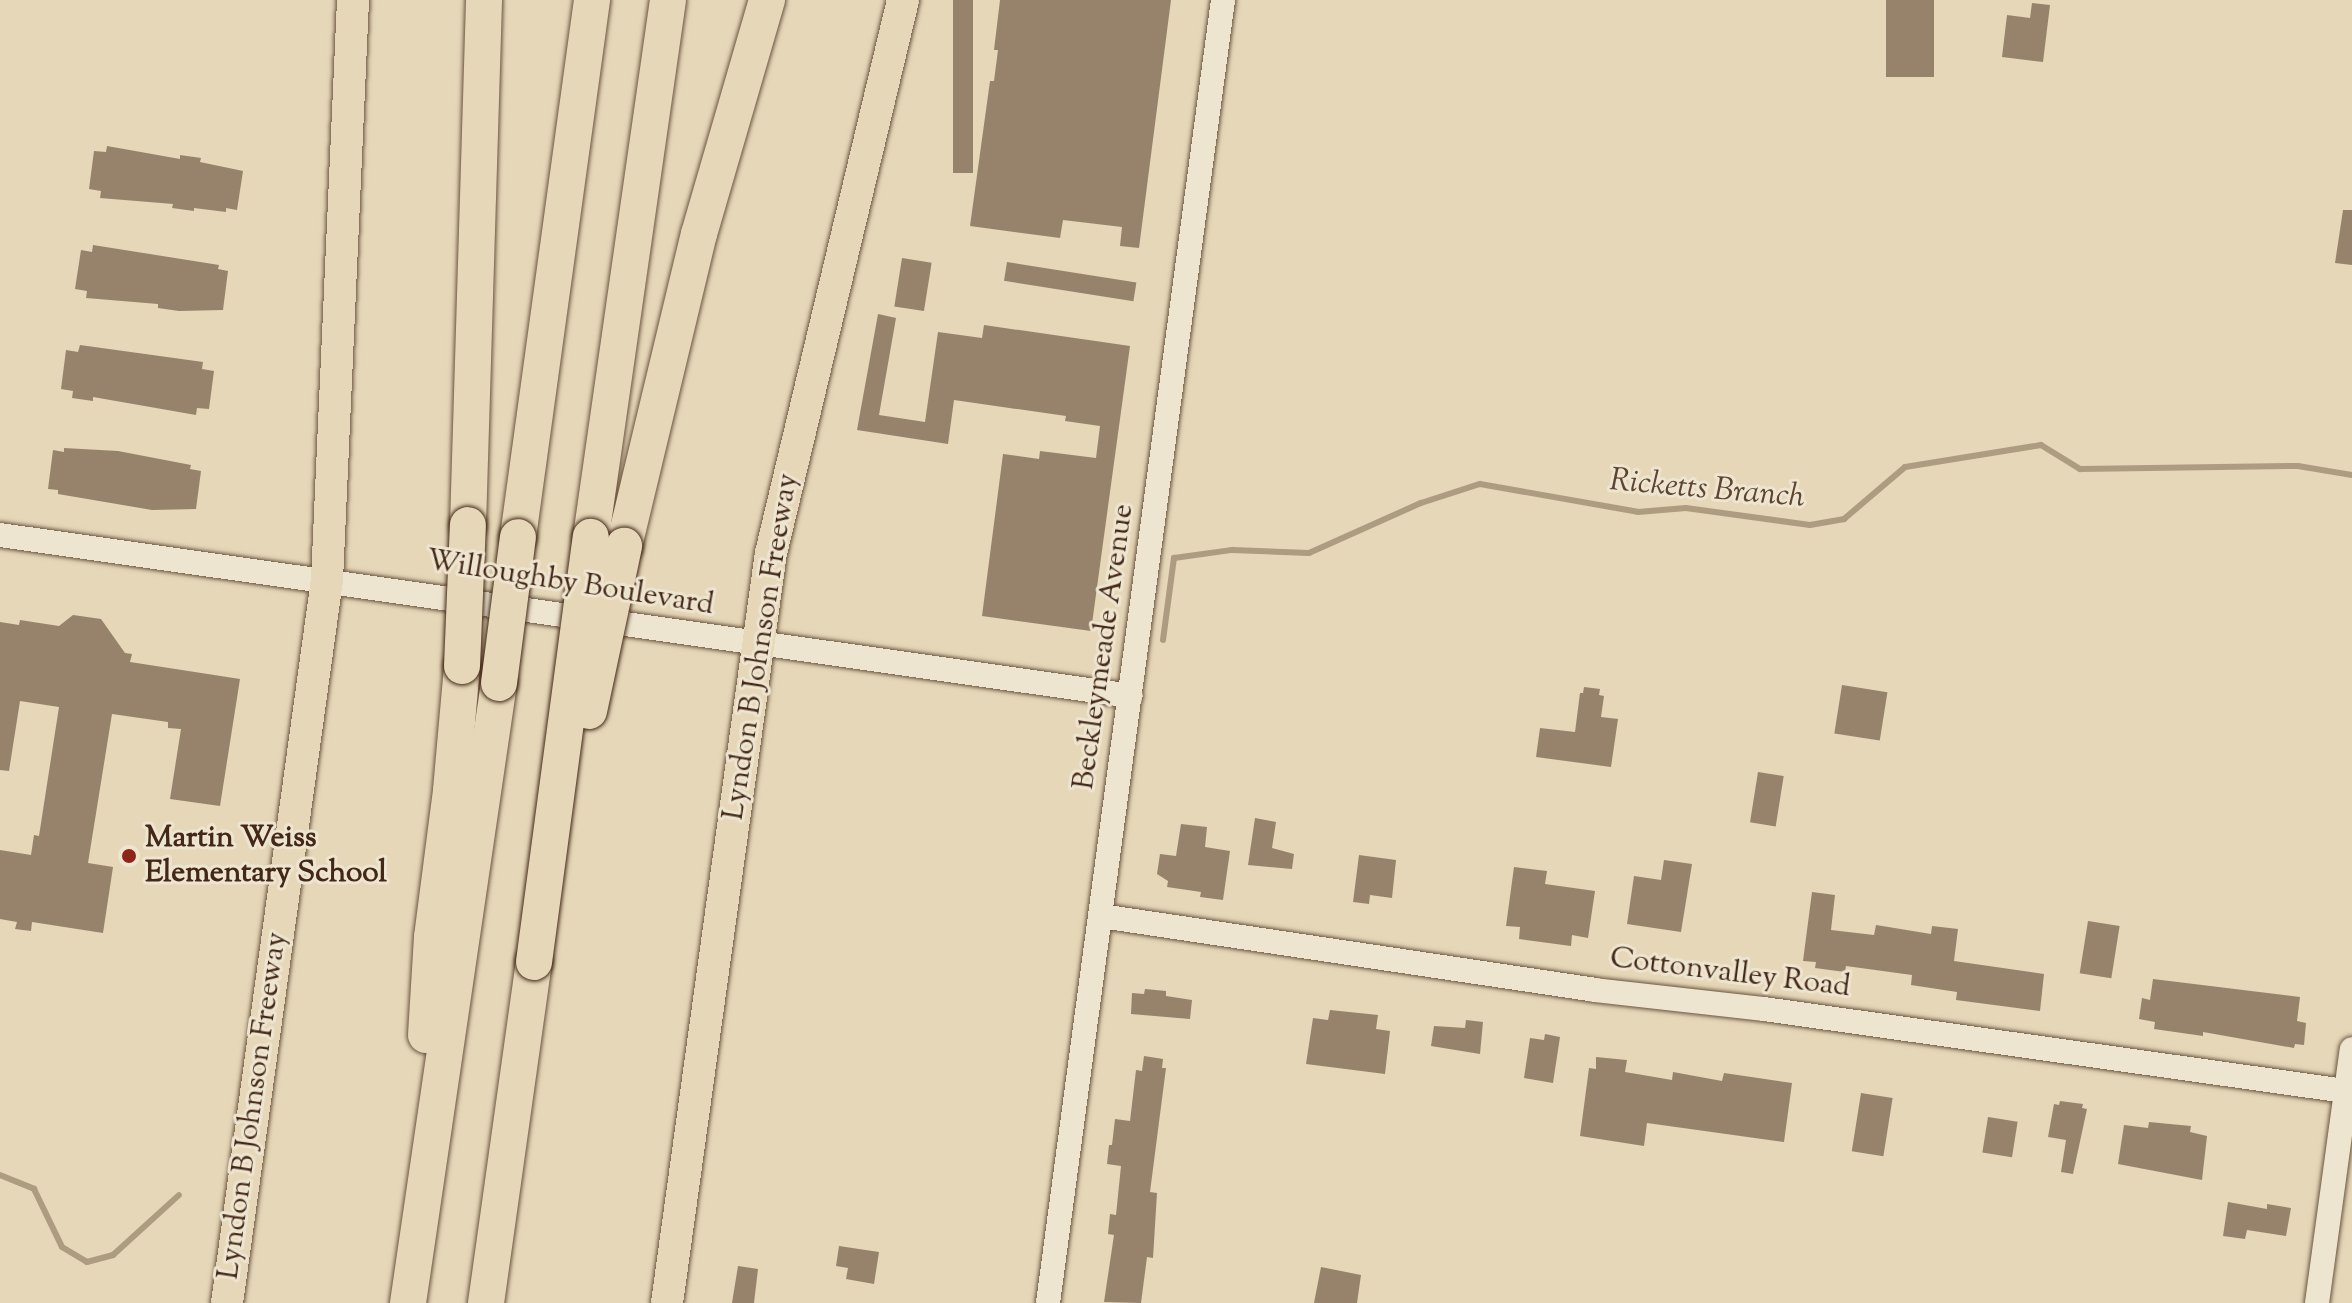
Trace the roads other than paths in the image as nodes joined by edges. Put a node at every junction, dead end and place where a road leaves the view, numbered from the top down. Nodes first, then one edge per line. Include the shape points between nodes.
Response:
1 (353, 0) edge
2 (484, 0) edge
3 (569, 0) edge
4 (592, 0) edge
5 (671, 0) edge
6 (767, 0) edge
7 (903, 0) edge
8 (1223, 0) edge
9 (533, 429) junction
10 (0, 535) edge
11 (608, 542) junction
12 (327, 580) junction
13 (758, 644) junction
14 (1131, 696) junction
15 (1101, 916) junction
16 (2352, 1049) edge
17 (2349, 1092) edge
18 (410, 1288) edge
19 (227, 1303) edge
20 (486, 1303) edge
21 (667, 1303) edge
22 (1048, 1303) edge
23 (2317, 1303) edge

1 - 12 main road, Lyndon B Johnson Freeway
2 - 18 highway, bridge via 462,666 432,937
3 - 9 highway
4 - 9 highway
5 - 11 highway via 659,60
6 - 11 highway
7 - 13 main road, Lyndon B Johnson Freeway via 777,524
8 - 14 street, Beckleymeade Avenue
9 - 18 highway, bridge
10 - 12 street, Willoughby Boulevard
11 - 20 highway, bridge via 534,962
12 - 13 street, Willoughby Boulevard
12 - 19 main road, Lyndon B Johnson Freeway
13 - 14 street, Willoughby Boulevard
13 - 21 main road, Lyndon B Johnson Freeway
14 - 15 street, Beckleymeade Avenue
15 - 17 street, Cottonvalley Road via 1594,990
15 - 22 street, Beckleymeade Avenue
16 - 17 street
17 - 23 street

